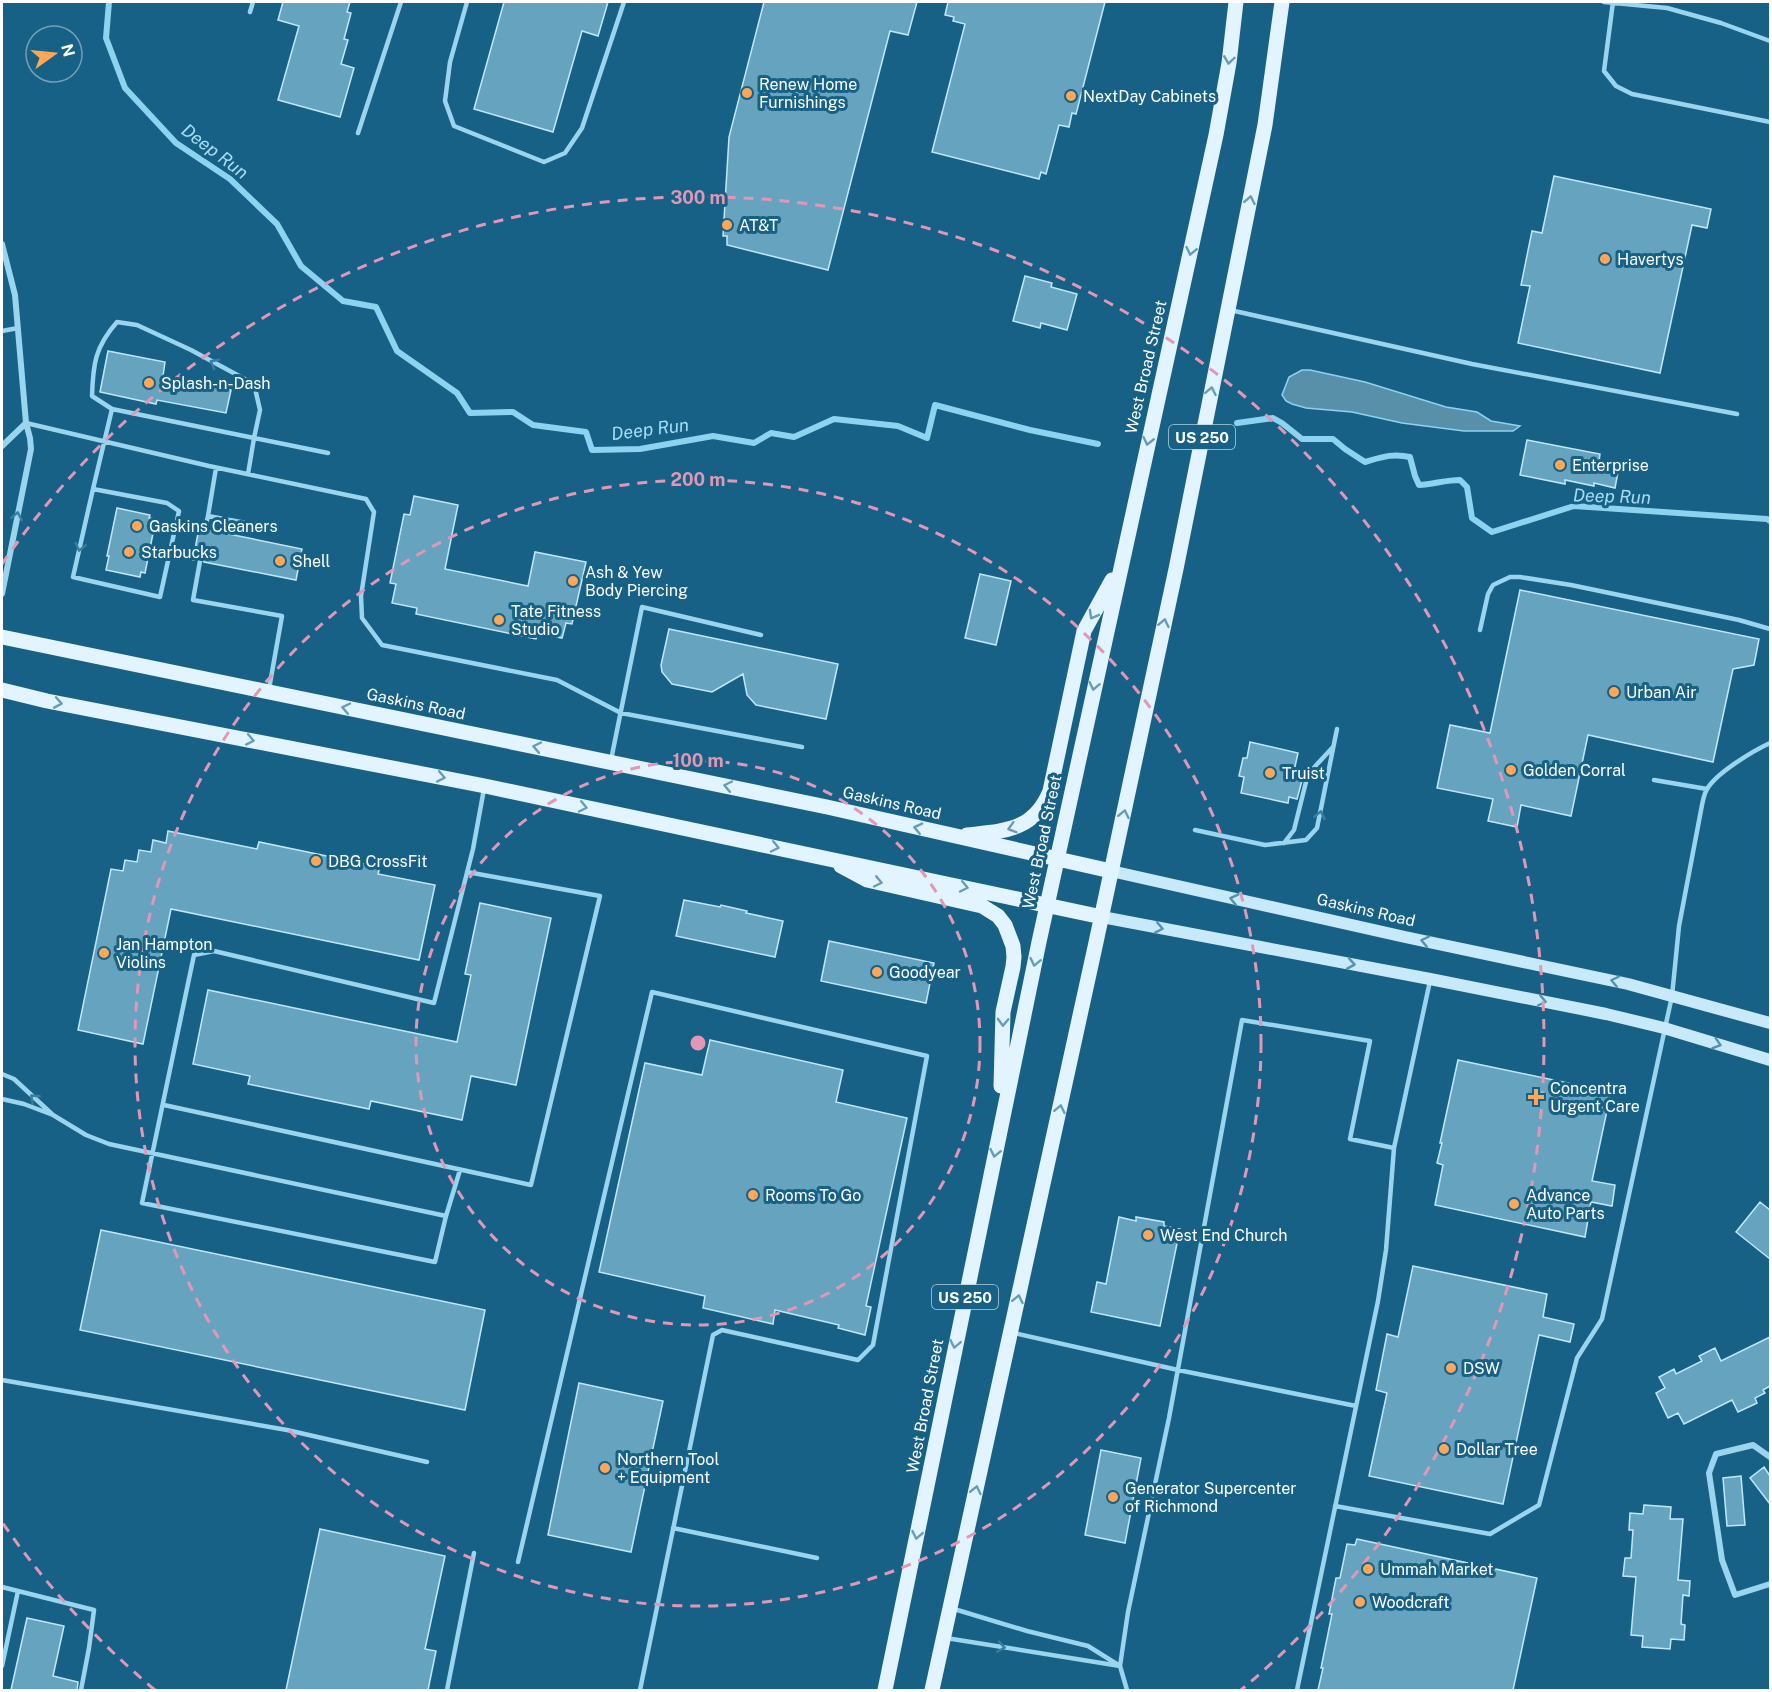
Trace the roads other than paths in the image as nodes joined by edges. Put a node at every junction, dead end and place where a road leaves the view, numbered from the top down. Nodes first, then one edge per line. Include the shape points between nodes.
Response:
1 (253, 2) edge
2 (401, 2) edge
3 (468, 2) edge
4 (624, 2) edge
5 (1236, 2) edge
6 (1282, 2) edge
7 (1604, 2) edge
8 (1613, 2) edge
9 (250, 12) dead end
10 (1770, 41) edge
11 (1770, 122) edge
12 (358, 134) dead end
13 (2, 244) edge
14 (1227, 309) junction
15 (18, 328) junction
16 (2, 331) edge
17 (112, 409) junction
18 (1737, 414) dead end
19 (26, 423) junction
20 (254, 438) junction
21 (104, 442) junction
22 (2, 446) edge
23 (328, 453) dead end
24 (216, 468) junction
25 (248, 474) junction
26 (93, 489) junction
27 (208, 516) junction
28 (268, 527) dead end
29 (205, 529) dead end
30 (200, 561) dead end
31 (1121, 564) junction
32 (2, 594) edge
33 (1770, 629) edge
34 (1480, 630) dead end
35 (761, 635) dead end
36 (2, 637) edge
37 (2, 690) edge
38 (269, 692) junction
39 (621, 713) junction
40 (1337, 729) dead end
41 (1770, 743) edge
42 (1334, 745) junction
43 (802, 747) dead end
44 (611, 762) junction
45 (1654, 780) dead end
46 (485, 786) junction
47 (1707, 789) junction
48 (1195, 830) dead end
49 (957, 836) junction
50 (1284, 843) junction
51 (825, 858) junction
52 (1057, 860) junction
53 (1111, 871) junction
54 (467, 872) junction
55 (1047, 905) junction
56 (1101, 917) junction
57 (1430, 979) junction
58 (1672, 996) junction
59 (1770, 1023) edge
60 (1664, 1028) junction
61 (1770, 1060) edge
62 (2, 1074) edge
63 (2, 1099) edge
64 (164, 1105) junction
65 (53, 1115) junction
66 (1000, 1124) junction
67 (1394, 1148) junction
68 (154, 1154) junction
69 (460, 1170) junction
70 (446, 1216) junction
71 (1011, 1332) junction
72 (1178, 1370) junction
73 (2, 1380) edge
74 (1356, 1406) junction
75 (1770, 1457) edge
76 (427, 1462) dead end
77 (1335, 1506) junction
78 (673, 1528) junction
79 (474, 1553) dead end
80 (817, 1558) dead end
81 (518, 1562) dead end
82 (1770, 1584) edge
83 (2, 1587) edge
84 (18, 1591) junction
85 (950, 1608) junction
86 (943, 1638) junction
87 (2, 1666) edge
88 (1120, 1666) junction
89 (81, 1690) edge
90 (447, 1690) edge
91 (640, 1690) edge
92 (885, 1690) edge
93 (932, 1690) edge
94 (1127, 1690) edge
95 (1297, 1690) edge

1 - 9 lane
2 - 12 lane
3 - 4 lane via 450,62 445,101 454,126 544,162 565,153 582,128
5 -> 31 main road, West Broad Street / US 250 via 1216,135
14 -> 6 main road, US 250 via 1265,125
7 - 8 lane
8 - 10 lane via 1667,8
8 - 11 lane via 1604,71 1616,86 1632,94
13 - 15 street via 15,296
14 - 18 lane via 1472,364
53 -> 14 main road, US 250
15 - 16 lane
15 - 19 street
17 - 20 lane
20 -> 17 lane via 260,410 254,384 137,325 117,322 96,355 92,396
17 - 21 lane
19 - 21 lane
19 - 22 street
32 -> 19 street via 31,449
20 - 23 lane
20 - 25 lane
21 - 24 lane
21 - 26 lane
24 - 25 lane
24 - 27 lane
25 - 39 lane via 366,499 374,512 361,596 362,618 382,645 558,680
26 -> 26 lane via 73,576 160,597 179,511 167,503
27 - 28 lane
27 - 29 lane
30 - 38 lane via 193,600 282,616
31 -> 49 main road via 1084,631 1046,802 1033,817 1010,830
31 -> 52 main road, West Broad Street / US 250
33 - 34 lane via 1520,577 1494,585 1488,594
35 - 39 lane via 642,607
36 - 38 main road, Gaskins Road
37 -> 46 main road
44 -> 38 main road, Gaskins Road
39 - 43 lane
39 - 44 lane
40 - 42 lane
41 - 47 lane via 1729,768
42 - 50 lane via 1308,774 1294,830
50 -> 42 lane via 1306,840 1317,828
49 -> 44 main road, Gaskins Road
45 - 47 lane
46 -> 51 main road
46 - 54 lane
47 - 58 lane via 1679,926
48 - 50 lane via 1265,845
49 - 52 main road, Gaskins Road
51 -> 55 main road
51 -> 66 main road via 867,880 982,906 1005,925 1014,957 1003,1012
52 - 53 main road, Gaskins Road
52 - 55 main road, West Broad Street / US 250
53 - 56 main road, US 250
58 -> 53 main road, Gaskins Road
54 - 64 lane via 434,1003 214,951 194,955
54 - 69 lane via 600,896 531,1185
55 - 56 main road
55 -> 66 main road, West Broad Street / US 250
56 -> 57 main road
71 -> 56 main road, US 250
57 -> 60 main road
57 - 67 lane
58 - 59 main road, Gaskins Road
58 - 60 lane
60 -> 61 main road
60 - 77 lane via 1602,1319 1577,1358 1539,1505 1490,1534
65 -> 62 lane via 14,1079
63 - 65 lane
64 - 68 lane
64 - 69 lane
65 - 68 lane via 109,1144
66 -> 92 main road, West Broad Street / US 250
67 - 72 lane via 1350,1139 1370,1041 1242,1020
67 - 74 lane via 1386,1250
68 - 70 lane
68 - 70 lane via 142,1203 435,1262
69 - 70 lane
71 - 72 lane
85 -> 71 main road, US 250
72 - 74 lane
72 - 88 lane
73 - 76 lane via 287,1430
74 - 77 lane
75 - 82 street via 1753,1445 1716,1454 1708,1473 1722,1560 1735,1596
77 - 95 lane
78 - 80 lane
78 - 81 lane via 712,1335 722,1330 858,1360 873,1345 927,1056 652,992
78 - 91 lane
79 - 90 lane
83 - 84 lane
84 - 87 lane
84 - 89 lane via 94,1610
85 - 86 main road, US 250
85 - 88 lane via 1088,1646
86 -> 88 lane
86 - 93 main road, US 250
88 - 94 lane

